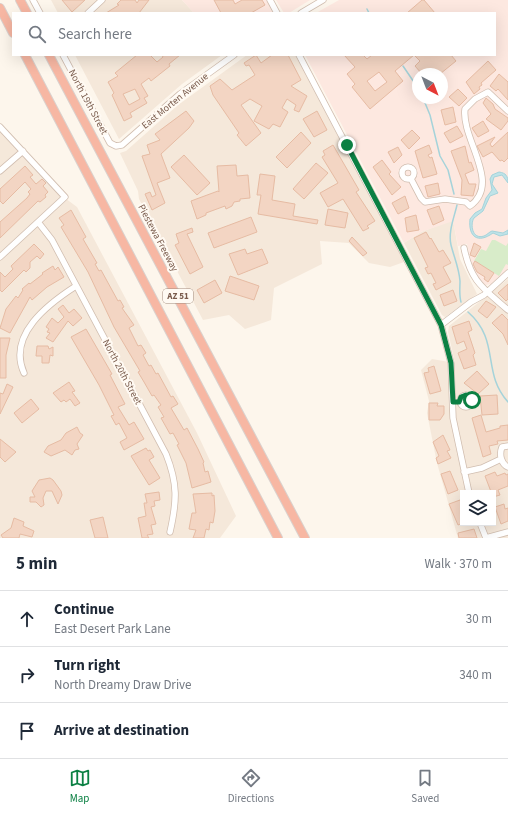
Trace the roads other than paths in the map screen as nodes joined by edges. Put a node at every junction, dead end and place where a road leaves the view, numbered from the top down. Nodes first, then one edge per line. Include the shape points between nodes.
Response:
1 (20, 0) edge
2 (33, 0) edge
3 (102, 0) edge
4 (270, 0) edge
5 (323, 0) edge
6 (0, 8) edge
7 (26, 12) edge
8 (39, 12) edge
9 (89, 12) edge
10 (276, 12) edge
11 (303, 12) edge
12 (12, 31) edge
13 (25, 56) edge
14 (50, 56) edge
15 (64, 56) edge
16 (233, 56) edge
17 (300, 56) edge
18 (508, 111) edge
19 (0, 127) edge
20 (116, 146) joint
21 (23, 151) junction
22 (0, 172) edge
23 (411, 179) dead end
24 (38, 222) junction
25 (464, 248) dead end
26 (0, 257) edge
27 (508, 273) edge
28 (76, 286) junction
29 (487, 292) junction
30 (508, 310) edge
31 (441, 325) junction
32 (24, 373) dead end
33 (453, 402) junction
34 (459, 402) dead end
35 (508, 446) edge
36 (501, 459) junction
37 (508, 467) edge
38 (464, 472) junction
39 (469, 490) edge
40 (481, 526) edge
41 (170, 532) dead end
42 (508, 532) edge
43 (278, 538) edge
44 (304, 538) edge
45 (486, 538) edge

1 - 7 highway
2 - 8 street
3 - 9 street
4 - 10 street
5 - 11 street
6 - 12 highway
13 - 43 highway, AZ 51
14 - 44 highway, Piestewa Freeway / AZ 51
15 - 20 street, North 19th Street via 110,142
16 - 20 street, East Morten Avenue via 180,94 122,145
17 - 31 street
18 - 23 street via 488,92 475,99 465,109 464,116 483,180 482,191 477,201 470,206 466,202 445,199 425,202
19 - 21 street
21 - 22 street
21 - 24 street via 65,197
24 - 26 street
24 - 28 street, North 20th Street via 52,240
25 - 29 street via 471,274
27 - 29 street
28 - 32 street via 40,312 30,326 19,357
28 - 41 street, North 20th Street via 171,466 175,479 176,504
29 - 30 street
29 - 31 street
31 - 33 street via 451,363
33 - 34 street
33 - 38 street via 453,418
35 - 36 street via 501,450
36 - 37 street
36 - 38 street via 482,468
38 - 39 street
40 - 45 street
42 - 45 street

